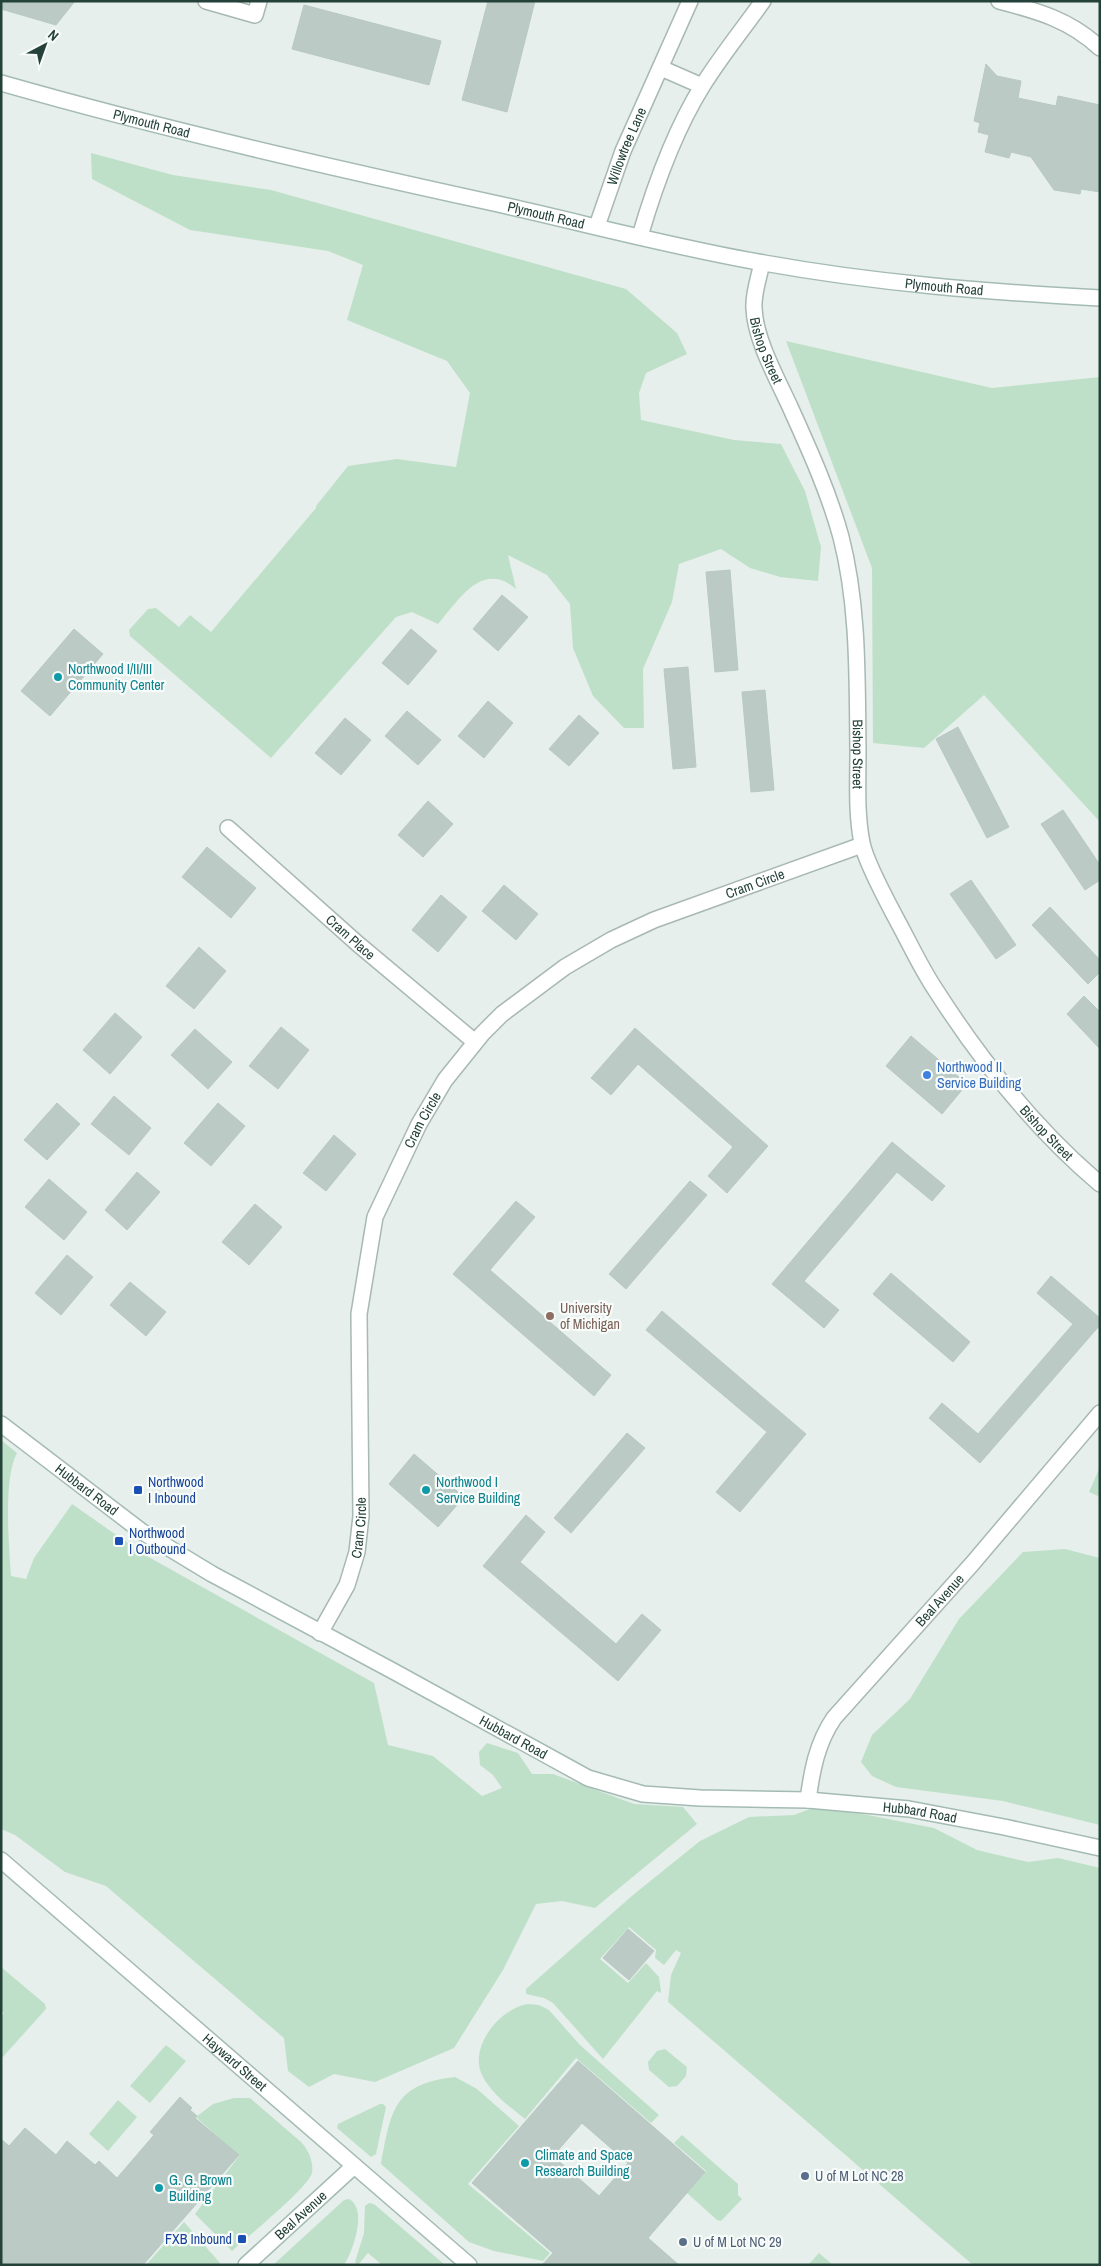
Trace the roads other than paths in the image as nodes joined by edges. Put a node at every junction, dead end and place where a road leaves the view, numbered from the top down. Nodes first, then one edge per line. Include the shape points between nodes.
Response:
1 (206, 1) edge
2 (259, 1) edge
3 (690, 1) edge
4 (763, 1) edge
5 (999, 1) edge
6 (1100, 48) edge
7 (661, 68) junction
8 (1, 83) edge
9 (702, 86) junction
10 (596, 226) junction
11 (640, 236) junction
12 (762, 263) junction
13 (1100, 298) edge
14 (228, 828) dead end
15 (862, 845) junction
16 (475, 1042) junction
17 (1100, 1184) edge
18 (1100, 1413) edge
19 (1, 1424) edge
20 (320, 1632) junction
21 (808, 1800) junction
22 (1100, 1848) edge
23 (1, 1860) edge
24 (354, 2166) junction
25 (246, 2265) edge
26 (469, 2265) edge

1 - 2 street via 255,15
3 - 7 street, Willowtree Lane
4 - 9 street
5 - 6 street via 1067,22
7 - 9 street
7 - 10 street, Willowtree Lane via 623,152
8 - 10 street, Plymouth Road via 283,155
9 - 11 street via 651,197
10 - 11 street, Plymouth Road
11 - 12 street, Plymouth Road
12 - 13 street, Plymouth Road via 983,292
12 - 15 street, Bishop Street via 754,309 758,328 765,352 831,503 850,579 855,616 858,812
14 - 16 street, Cram Place via 358,944
15 - 16 street, Cram Circle via 654,920 611,940 537,986 502,1014
15 - 17 street, Bishop Street via 888,903 934,988 974,1046 1051,1138
16 - 20 street, Cram Circle via 434,1098 375,1217 359,1314 362,1516 357,1552 347,1585
18 - 21 street, Beal Avenue via 972,1564 834,1718 818,1746
19 - 20 street, Hubbard Road via 141,1531 212,1574
20 - 21 street, Hubbard Road via 588,1778 643,1794
21 - 22 street, Hubbard Road via 909,1809
23 - 24 street, Hayward Street
24 - 25 street, Beal Avenue
24 - 26 street, Hayward Street

